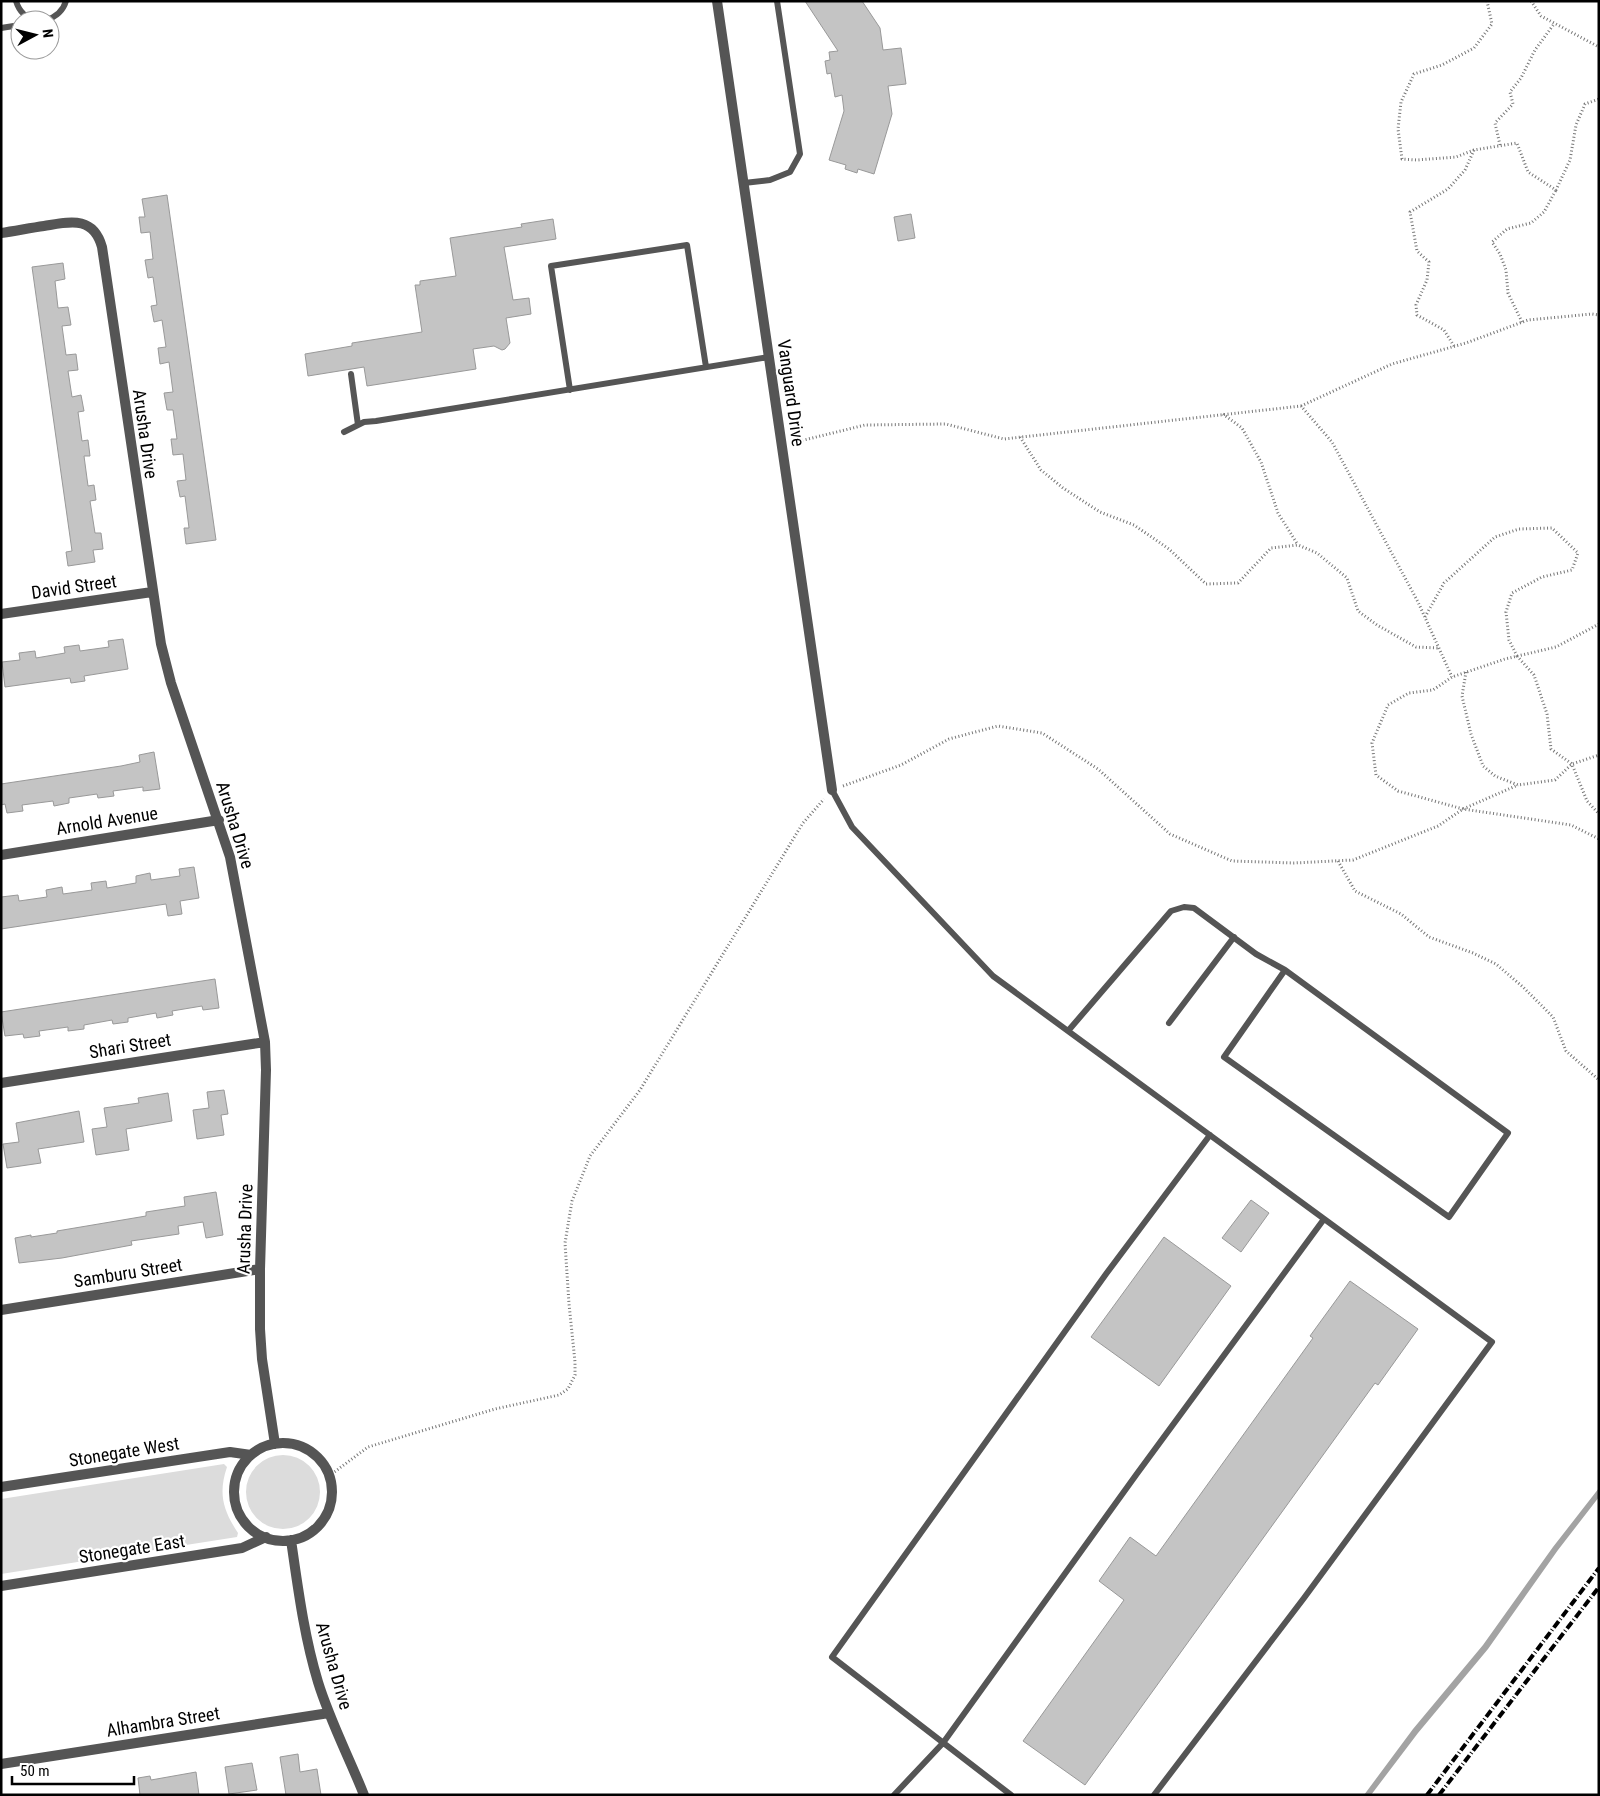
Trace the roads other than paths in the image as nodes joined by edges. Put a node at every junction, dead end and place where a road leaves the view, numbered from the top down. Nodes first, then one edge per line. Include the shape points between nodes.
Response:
1 (717, 1) edge
2 (777, 1) edge
3 (744, 183) junction
4 (1, 233) edge
5 (769, 357) junction
6 (706, 367) junction
7 (351, 374) dead end
8 (570, 390) junction
9 (358, 424) junction
10 (344, 432) dead end
11 (152, 592) junction
12 (1, 614) edge
13 (832, 790) joint
14 (219, 820) junction
15 (1, 855) edge
16 (1234, 937) junction
17 (1285, 970) junction
18 (1169, 1023) dead end
19 (1068, 1032) junction
20 (265, 1042) junction
21 (1, 1083) edge
22 (1210, 1135) junction
23 (1324, 1219) junction
24 (260, 1269) junction
25 (1, 1310) edge
26 (275, 1444) junction
27 (251, 1455) junction
28 (1, 1488) edge
29 (266, 1537) junction
30 (291, 1540) junction
31 (1, 1586) edge
32 (329, 1713) junction
33 (943, 1743) junction
34 (1, 1764) edge
35 (364, 1795) edge
36 (894, 1795) edge
37 (1011, 1795) edge
38 (1154, 1795) edge

1 - 3 street, Vanguard Drive
2 - 3 lane via 800,154 790,172 770,180
3 - 5 street, Vanguard Drive
4 - 11 street, Arusha Drive via 73,222 89,227 97,235 102,247
5 - 6 lane
5 - 13 street, Vanguard Drive
6 - 8 lane
6 - 8 lane via 687,245 551,266
7 - 9 lane
8 - 9 lane
9 - 10 lane
11 - 12 street, David Street
11 - 14 street, Arusha Drive via 167,670
13 - 19 lane via 852,827 993,976
14 - 15 street, Arnold Avenue
14 - 20 street, Arusha Drive via 230,857
16 - 17 lane
16 - 18 lane
16 - 19 lane via 1194,908 1171,911
17 - 17 lane via 1508,1133 1449,1217 1224,1056
19 - 22 lane
20 - 21 street, Shari Street
20 - 24 street, Arusha Drive
22 - 23 lane
22 - 33 lane via 1106,1274 832,1656
23 - 33 lane
23 - 38 lane via 1492,1342
24 - 25 street, Samburu Street
24 - 26 street, Arusha Drive via 261,1344
26 - 27 street
26 - 30 street via 291,1444 306,1449 319,1459 329,1476 332,1496 324,1519 306,1535
27 - 28 street, Stonegate West via 230,1452
27 - 29 street via 237,1477 236,1504 254,1531
29 - 30 street
29 - 31 street, Stonegate East via 242,1548
30 - 32 street, Arusha Drive via 309,1651
32 - 34 street, Alhambra Street
32 - 35 street, Arusha Drive
33 - 36 lane
33 - 37 lane

